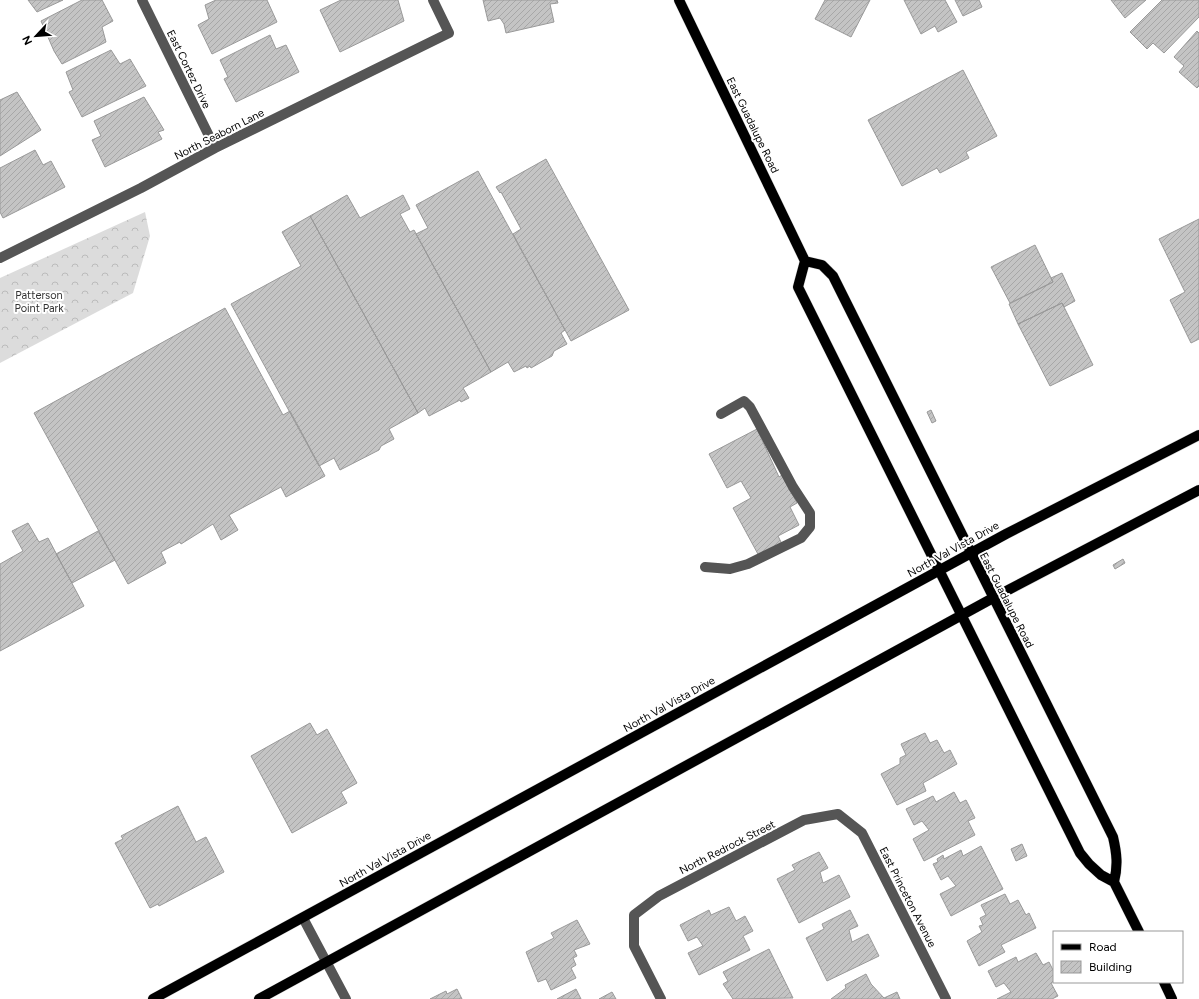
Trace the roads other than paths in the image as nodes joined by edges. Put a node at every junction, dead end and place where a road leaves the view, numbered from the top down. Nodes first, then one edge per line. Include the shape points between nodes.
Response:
1 (142, 0) edge
2 (433, 0) edge
3 (679, 0) edge
4 (215, 148) junction
5 (0, 258) edge
6 (805, 261) junction
7 (721, 414) dead end
8 (1199, 435) edge
9 (1199, 490) edge
10 (970, 554) junction
11 (705, 566) dead end
12 (939, 570) junction
13 (993, 598) junction
14 (961, 616) junction
15 (838, 814) joint
16 (1114, 882) junction
17 (303, 918) junction
18 (1138, 931) edge
19 (327, 962) junction
20 (1164, 983) edge
21 (153, 999) edge
22 (259, 999) edge
23 (346, 999) edge
24 (661, 999) edge
25 (946, 999) edge
26 (1172, 999) edge

1 - 4 street, East Cortez Drive
2 - 4 street, North Seaborn Lane via 449,33
3 - 6 main road, East Guadalupe Road
4 - 5 street, North Seaborn Lane
6 - 10 main road, East Guadalupe Road via 822,265 833,276
6 - 12 main road via 798,287
7 - 11 street via 744,401 750,407 810,513 810,527 801,538 748,564 730,569
8 - 10 main road, North Val Vista Drive
9 - 13 main road
10 - 12 main road, North Val Vista Drive
10 - 13 main road, East Guadalupe Road
12 - 14 main road
12 - 17 main road, North Val Vista Drive
13 - 14 main road
13 - 16 main road, East Guadalupe Road via 1113,837 1118,870
14 - 16 main road via 1080,853 1101,875
14 - 19 main road
15 - 24 street, North Redrock Street via 804,820 659,896 634,915 634,946
15 - 25 street, East Princeton Avenue via 862,832
16 - 18 main road
17 - 19 street
17 - 21 main road, North Val Vista Drive
19 - 22 main road
19 - 23 street
20 - 26 main road

